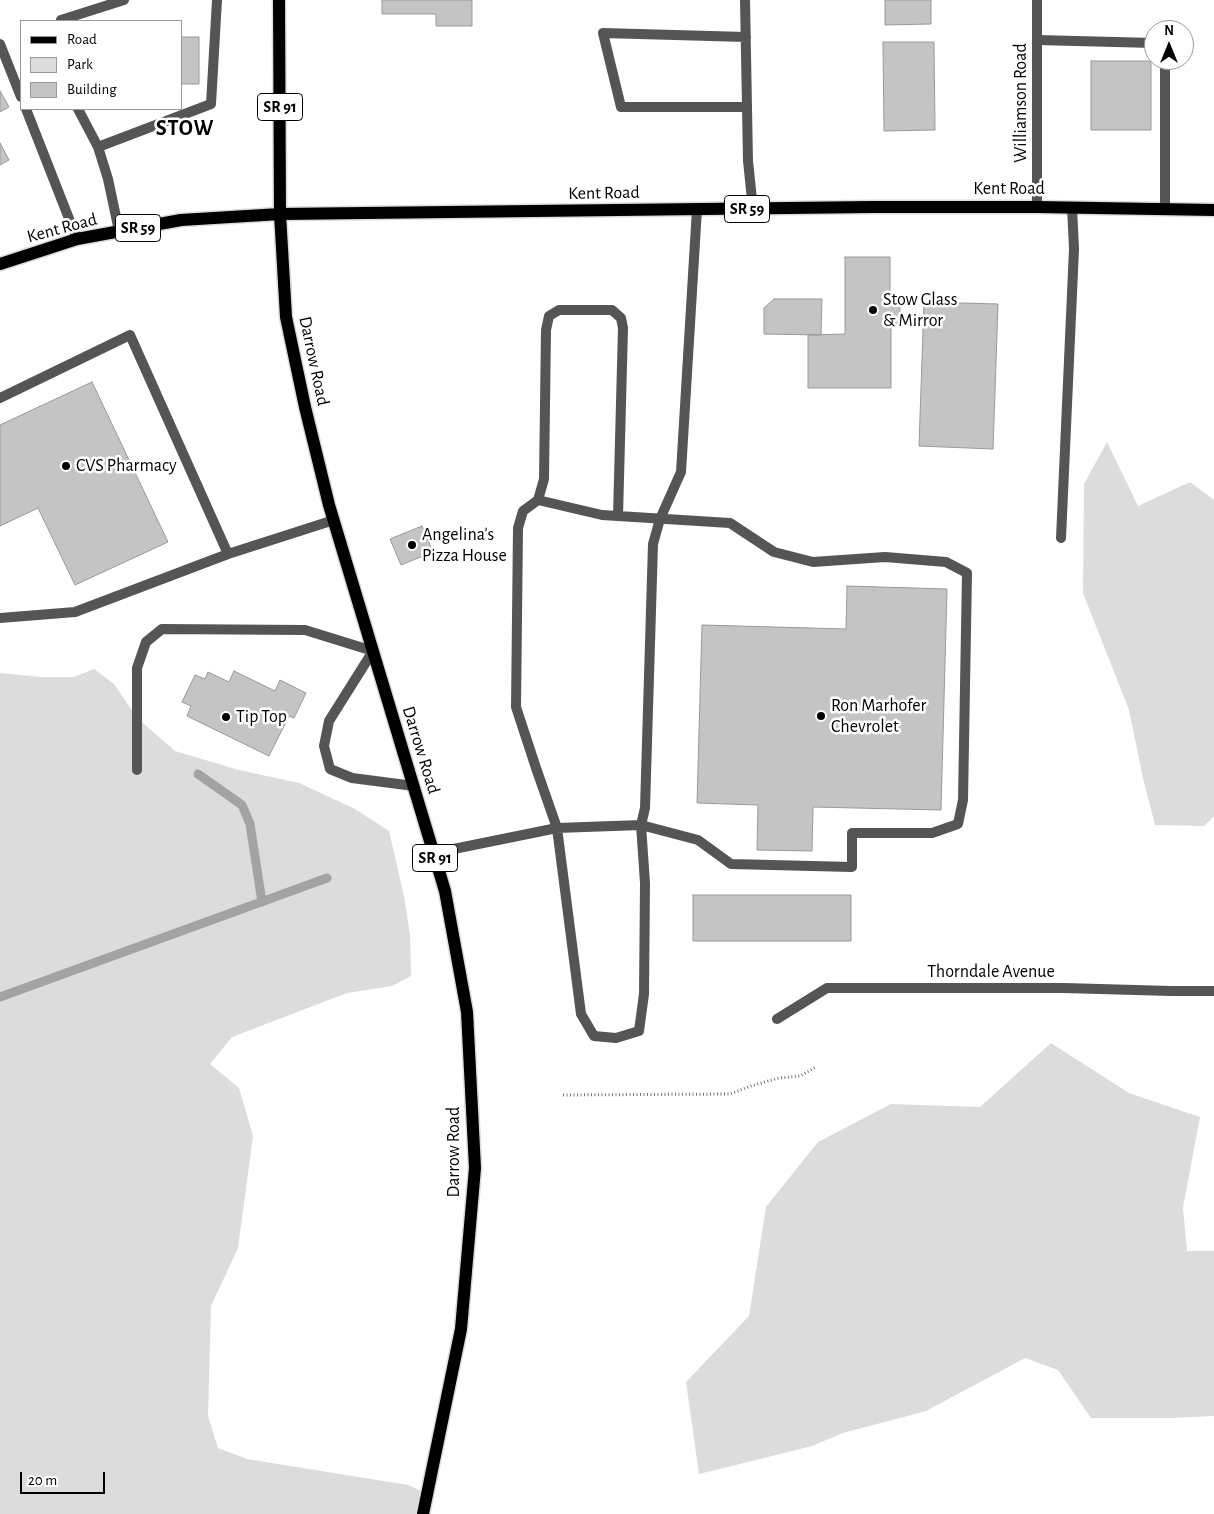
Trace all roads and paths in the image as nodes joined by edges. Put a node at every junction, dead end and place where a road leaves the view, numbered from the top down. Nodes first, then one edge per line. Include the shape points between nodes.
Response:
1 (124, 0) edge
2 (217, 0) edge
3 (279, 0) edge
4 (745, 0) edge
5 (1037, 0) edge
6 (61, 20) edge
7 (746, 36) junction
8 (1037, 40) junction
9 (1144, 43) edge
10 (0, 44) edge
11 (1165, 70) edge
12 (20, 94) edge
13 (747, 108) junction
14 (26, 110) edge
15 (79, 110) edge
16 (98, 147) junction
17 (1037, 207) junction
18 (1072, 207) junction
19 (696, 209) junction
20 (753, 209) junction
21 (1165, 209) junction
22 (1214, 210) edge
23 (280, 214) junction
24 (119, 231) junction
25 (77, 239) junction
26 (0, 264) edge
27 (0, 398) edge
28 (538, 500) junction
29 (618, 516) junction
30 (660, 519) junction
31 (334, 520) junction
32 (1060, 538) dead end
33 (228, 554) junction
34 (0, 618) edge
35 (373, 651) junction
36 (137, 770) dead end
37 (414, 786) junction
38 (641, 825) junction
39 (557, 828) junction
40 (434, 853) junction
41 (1214, 991) edge
42 (777, 1019) dead end
43 (816, 1067) dead end
44 (563, 1095) dead end
45 (423, 1514) edge

1 - 6 street
2 - 16 street via 211,104
3 - 23 main road, Darrow Road / SR 91
4 - 7 street
5 - 8 street, Williamson Road
7 - 13 street
7 - 13 street via 604,33 621,107
8 - 9 street
8 - 17 street, Williamson Road
10 - 12 street
11 - 21 street
13 - 20 street
14 - 25 street
15 - 16 street
16 - 24 street
17 - 18 main road, Kent Road / SR 59
17 - 20 main road, Kent Road / SR 59
18 - 21 main road, Kent Road / SR 59
18 - 32 street via 1074,249
19 - 20 main road, Kent Road / SR 59
19 - 23 main road, Kent Road / SR 59
19 - 30 street via 680,472
21 - 22 main road, Kent Road / SR 59
23 - 24 main road, Kent Road / SR 59 via 181,220
23 - 31 main road, Darrow Road / SR 91 via 286,317
24 - 25 main road, Kent Road / SR 59
25 - 26 main road, Kent Road / SR 59
27 - 33 street via 130,335
28 - 29 street
28 - 29 street via 544,479 546,330 549,316 560,310 612,310 621,318 623,328
28 - 39 street via 522,511 518,528 516,707
29 - 30 street
30 - 38 street via 653,544 645,808
30 - 38 street via 730,523 774,552 813,562 885,557 946,562 967,573 962,800 958,824 932,833 852,833 852,867 731,864 698,840
31 - 33 street
31 - 35 main road, Darrow Road / SR 91
33 - 34 street via 75,612
35 - 36 street via 305,630 162,629 146,642 137,668
35 - 37 main road, Darrow Road / SR 91
35 - 37 street via 329,721 324,746 330,769 352,778
37 - 40 main road, Darrow Road / SR 91
38 - 39 street
38 - 39 street via 645,883 644,994 639,1031 616,1038 594,1036 581,1014
39 - 40 street
40 - 45 main road, Darrow Road / SR 91 via 446,891 467,1012 475,1168 461,1329
41 - 42 street, Thorndale Avenue via 827,988
43 - 44 path via 800,1076 779,1078 730,1094

